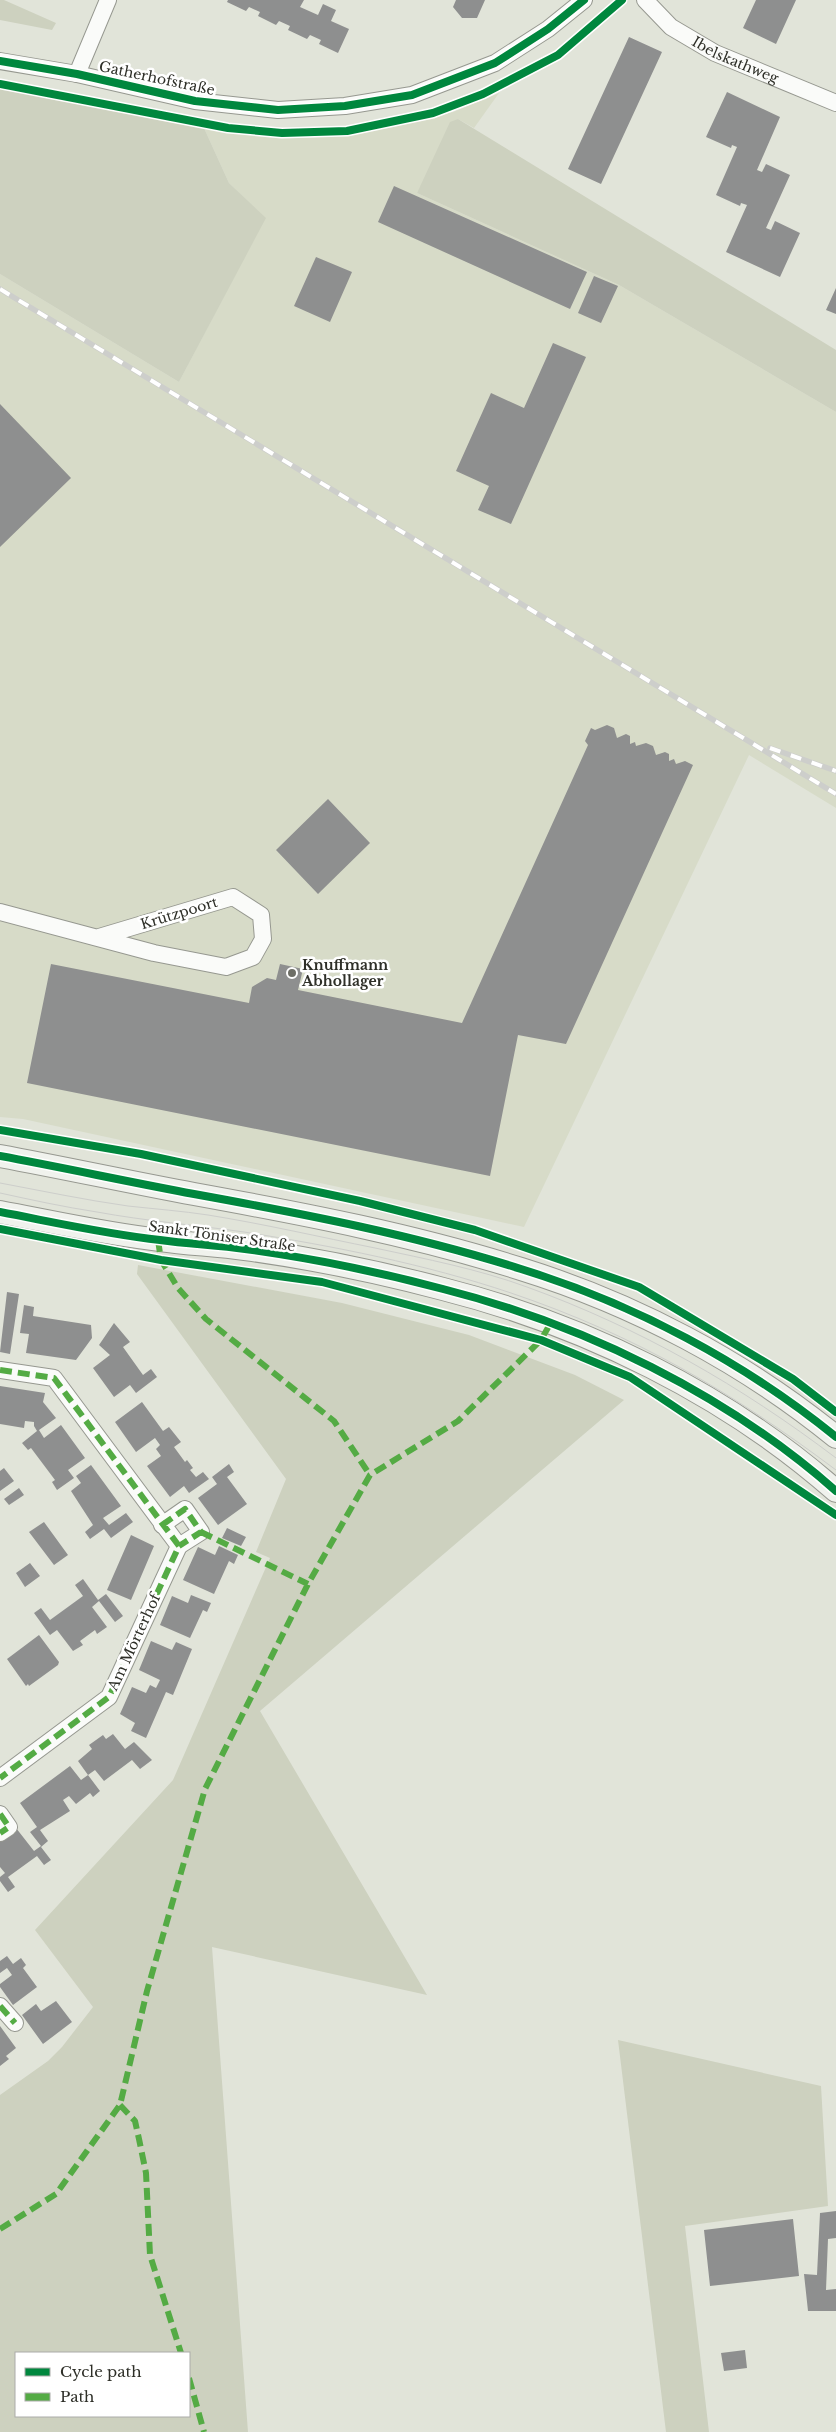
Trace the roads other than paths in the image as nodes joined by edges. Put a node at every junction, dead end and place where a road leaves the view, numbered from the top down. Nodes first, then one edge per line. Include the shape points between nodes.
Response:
1 (108, 0) edge
2 (584, 0) edge
3 (645, 0) edge
4 (0, 61) edge
5 (76, 74) junction
6 (836, 103) edge
7 (0, 912) edge
8 (99, 937) junction
9 (0, 1156) edge
10 (0, 1212) edge
11 (0, 1370) edge
12 (836, 1437) edge
13 (836, 1491) edge
14 (162, 1525) junction
15 (179, 1546) junction
16 (0, 1778) edge
17 (0, 1814) edge
18 (0, 1833) edge
19 (0, 2006) edge
20 (16, 2023) dead end

1 - 5 street
2 - 5 street, Gatherhofstraße via 548,29 494,63 412,95 345,106 278,110 195,102
3 - 6 street, Ibelskathweg via 671,27 715,53
4 - 5 street, Gatherhofstraße
7 - 8 street, Krützpoort
8 - 8 street, Krützpoort via 226,967 253,958 263,939 261,915 233,897
9 - 12 main road via 387,1233 522,1269 614,1304 681,1336 783,1397
10 - 13 main road, Sankt Töniser Straße via 158,1240 245,1249 339,1266 443,1288 513,1310 625,1355 684,1385 752,1427
11 - 14 street via 54,1378
14 - 15 street
14 - 15 street via 185,1509 201,1532
15 - 16 street, Am Mörterhof via 109,1697
17 - 18 street via 8,1827
19 - 20 street

